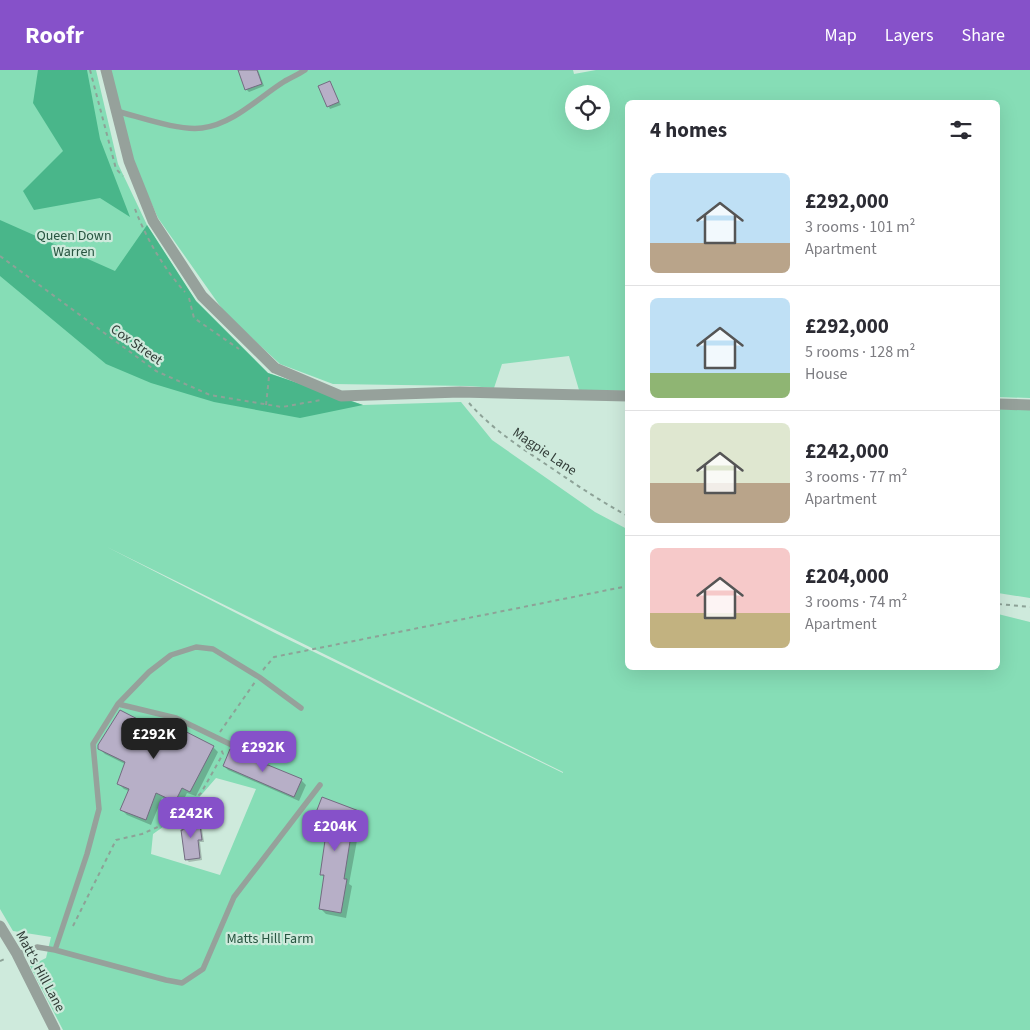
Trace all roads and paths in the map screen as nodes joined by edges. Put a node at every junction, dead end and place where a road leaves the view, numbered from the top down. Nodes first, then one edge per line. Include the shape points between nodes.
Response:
1 (106, 70) edge
2 (306, 70) edge
3 (115, 110) junction
4 (0, 256) edge
5 (460, 392) junction
6 (625, 396) edge
7 (321, 400) dead end
8 (1000, 404) edge
9 (1030, 405) edge
10 (625, 514) edge
11 (1000, 604) edge
12 (1030, 607) edge
13 (118, 704) junction
14 (301, 708) dead end
15 (265, 761) dead end
16 (320, 785) dead end
17 (0, 926) edge
18 (55, 950) junction
19 (17, 954) junction
20 (55, 1030) edge

1 - 3 street
2 - 3 lane via 235,115 207,127 186,128
3 - 5 street via 129,161 153,221 202,296 275,368 341,396
4 - 7 path, Cox Street via 156,371 210,395 282,407
5 - 6 street
5 - 10 path, Magpie Lane via 485,420 511,441
8 - 9 street
11 - 12 path
13 - 14 lane via 171,655 196,647 213,650 259,677
13 - 15 lane via 176,718
13 - 18 lane via 93,744 99,809
16 - 18 lane via 234,897 203,969 182,983
17 - 19 street, Matt's Hill Lane
18 - 19 lane via 37,946
19 - 20 street, Matt's Hill Lane

